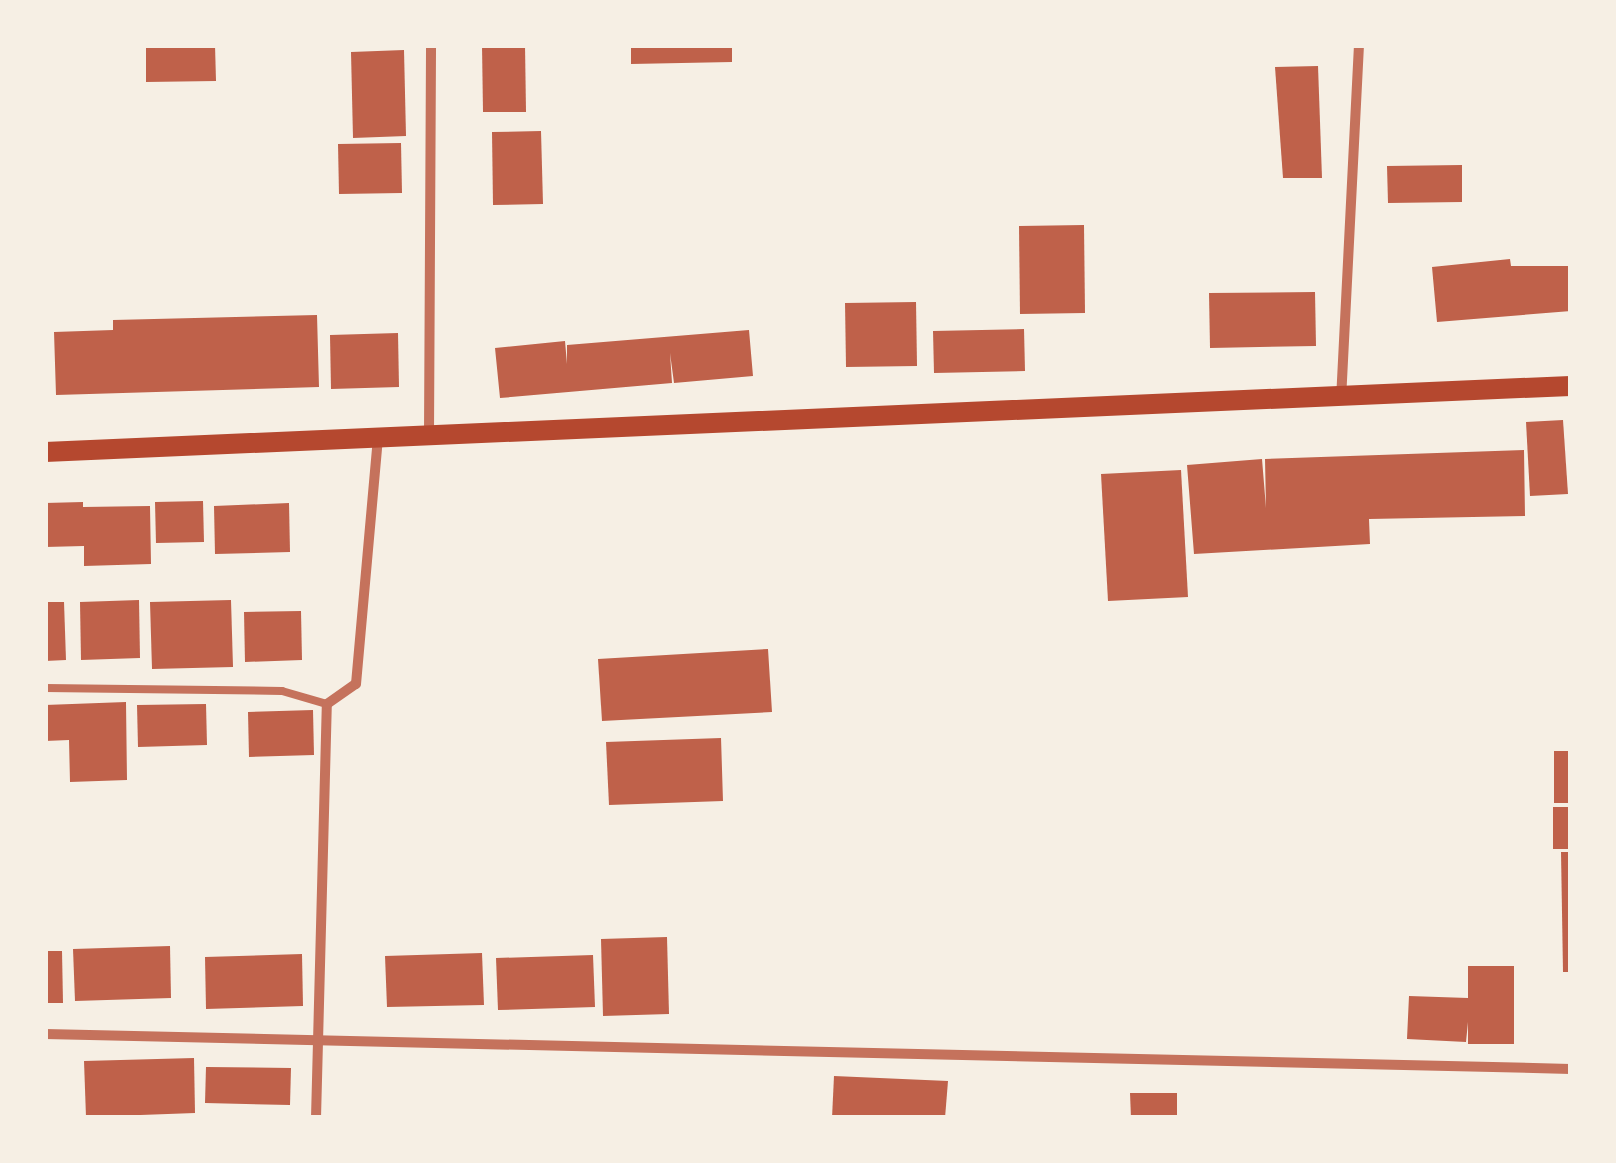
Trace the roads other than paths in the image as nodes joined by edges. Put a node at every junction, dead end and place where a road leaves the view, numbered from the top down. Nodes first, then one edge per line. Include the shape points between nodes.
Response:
1 (431, 45) edge
2 (1359, 45) edge
3 (1571, 386) edge
4 (1341, 401) junction
5 (429, 433) junction
6 (378, 436) junction
7 (45, 452) edge
8 (45, 688) edge
9 (327, 704) junction
10 (45, 1034) edge
11 (317, 1044) junction
12 (1571, 1069) edge
13 (316, 1118) edge

1 - 5 street
2 - 4 street
3 - 4 main road
4 - 5 main road
5 - 6 main road
6 - 7 main road
6 - 9 street via 356,684
8 - 9 lane via 282,691
9 - 11 street
10 - 11 street
11 - 12 street
11 - 13 street

